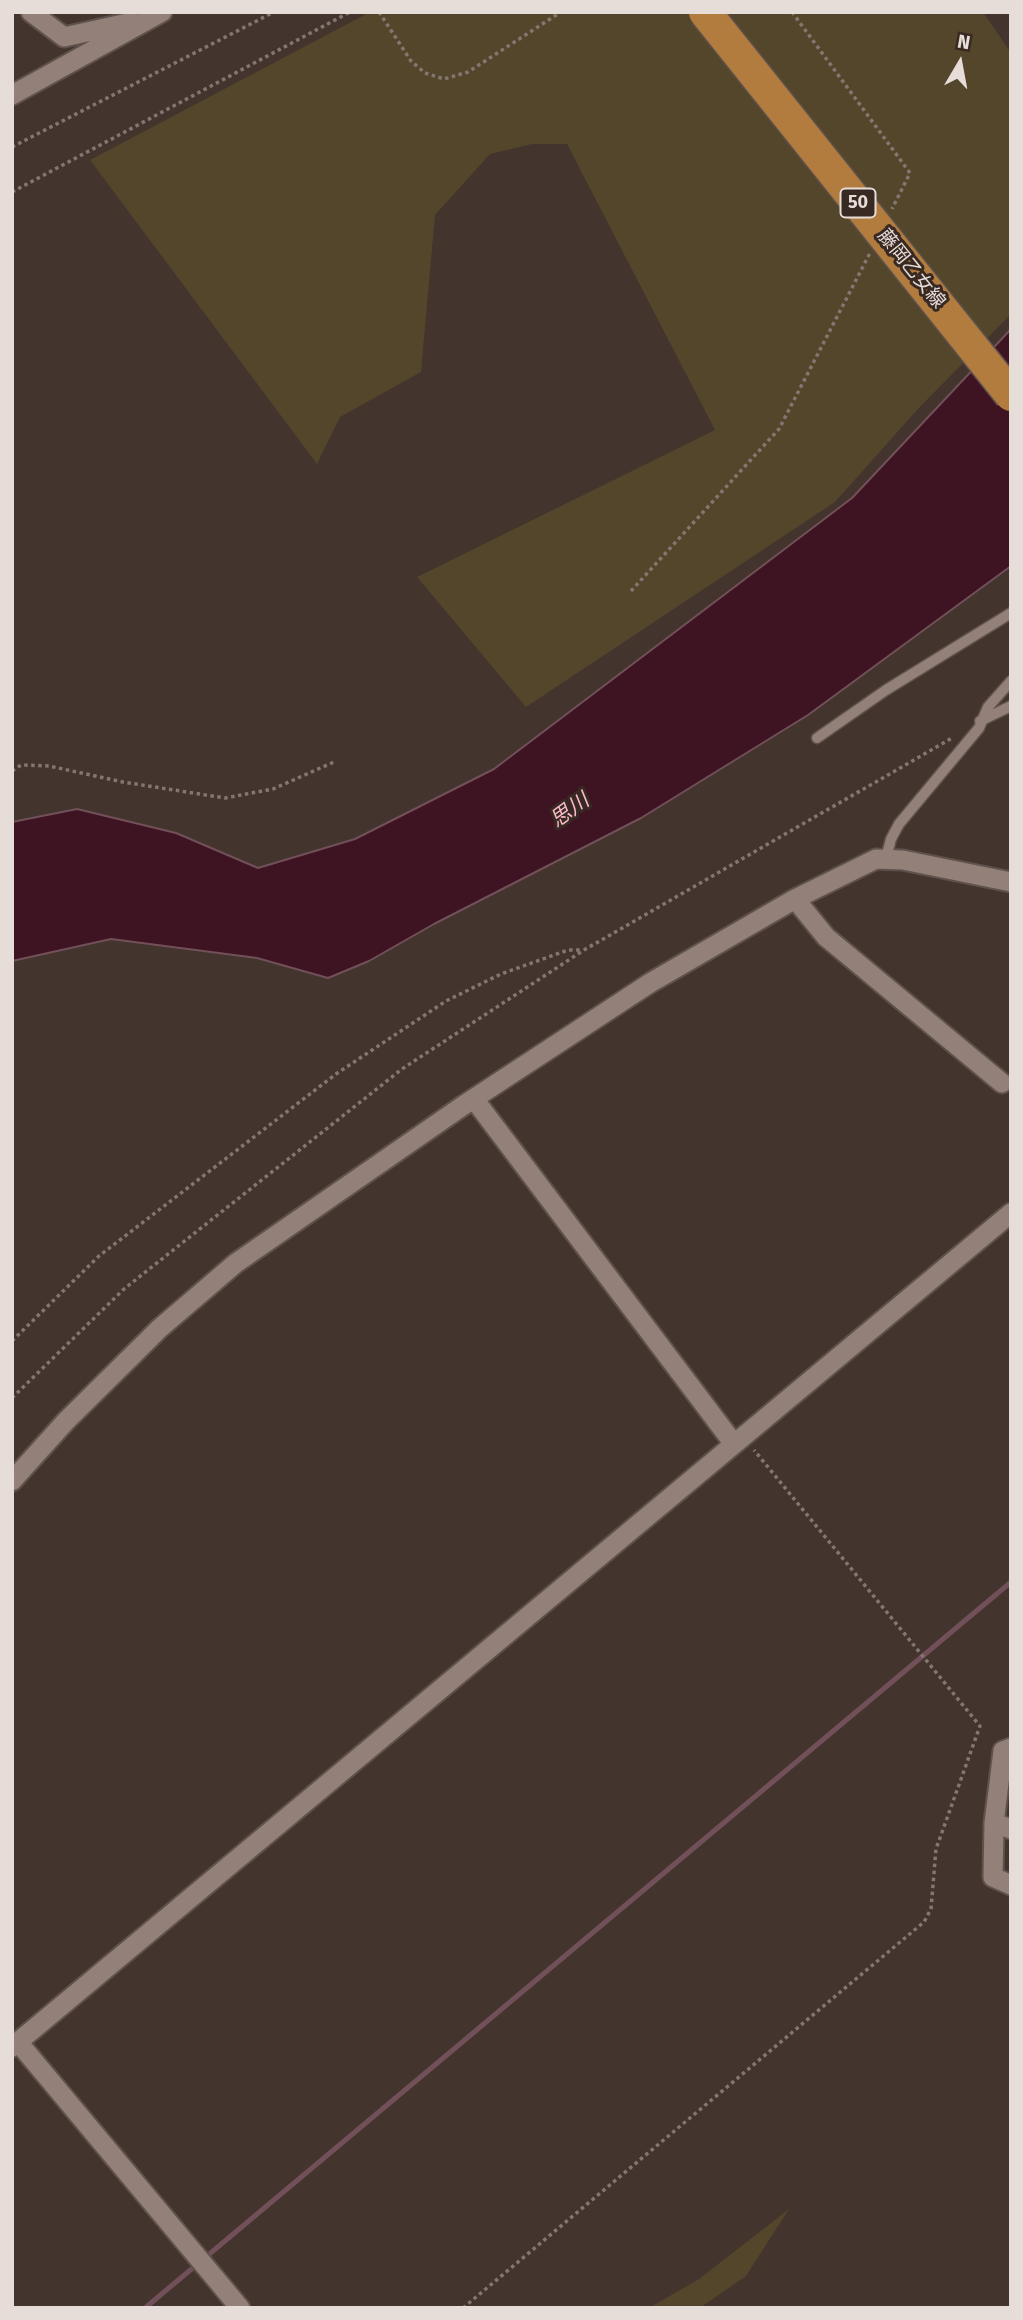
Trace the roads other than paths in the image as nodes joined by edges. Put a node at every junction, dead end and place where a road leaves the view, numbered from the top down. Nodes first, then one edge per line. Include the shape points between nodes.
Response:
1 (30, 12) edge
2 (705, 12) edge
3 (158, 15) edge
4 (12, 95) edge
5 (1011, 395) edge
6 (1011, 613) edge
7 (1011, 681) edge
8 (1011, 706) edge
9 (980, 721) junction
10 (817, 738) dead end
11 (886, 858) junction
12 (1011, 882) edge
13 (795, 899) junction
14 (1002, 1083) dead end
15 (474, 1099) junction
16 (1011, 1213) edge
17 (739, 1440) junction
18 (12, 1480) edge
19 (1011, 1748) edge
20 (1003, 1826) edge
21 (1011, 1885) edge
22 (15, 2045) edge
23 (240, 2308) edge

1 - 3 street via 64,37
2 - 5 main road, 藤岡乙女線 / 50, bridge
3 - 4 street
6 - 10 lane
7 - 9 lane
8 - 9 lane
9 - 11 lane via 979,728 899,824
11 - 12 street
11 - 13 street via 866,863
13 - 14 street via 826,937
13 - 15 street via 650,983
15 - 17 street
15 - 18 street via 236,1263 160,1328
16 - 17 street
17 - 22 street
19 - 20 street via 1003,1751
20 - 21 street via 993,1877
22 - 23 street

